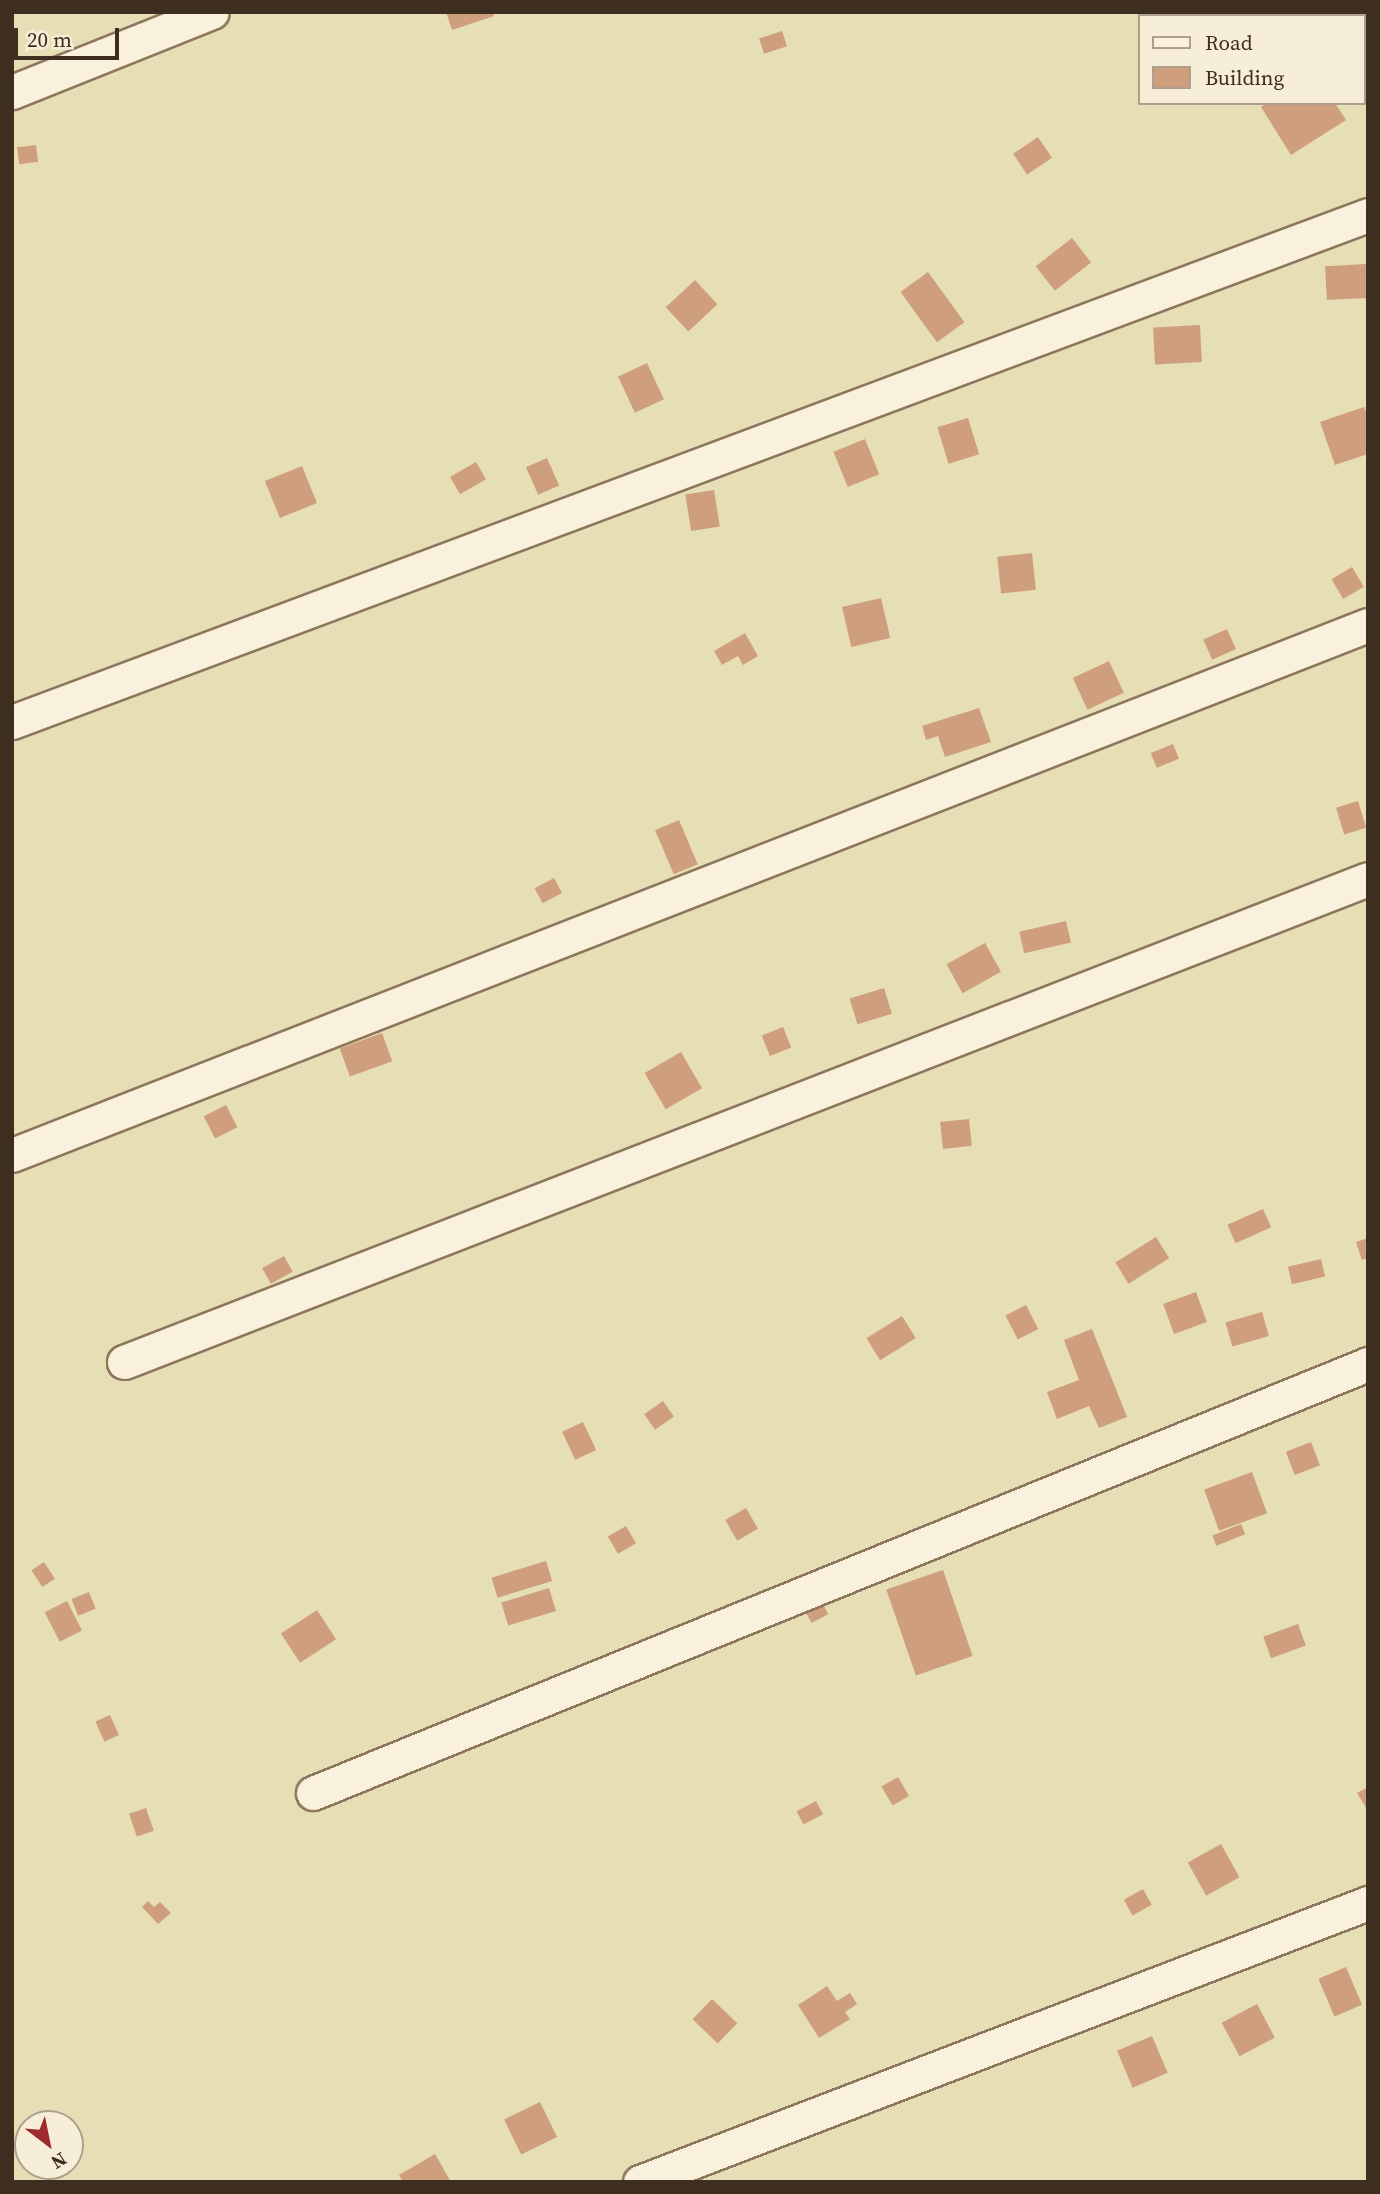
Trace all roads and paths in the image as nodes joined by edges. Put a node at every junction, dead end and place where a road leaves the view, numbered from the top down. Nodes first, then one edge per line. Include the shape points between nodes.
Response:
1 (212, 12) edge
2 (12, 92) edge
3 (1368, 215) edge
4 (1368, 625) edge
5 (12, 722) edge
6 (1368, 879) edge
7 (12, 1155) edge
8 (124, 1362) dead end
9 (1368, 1364) edge
10 (313, 1793) dead end
11 (1368, 1903) edge
12 (640, 2182) edge

1 - 2 street
3 - 5 street
4 - 7 street
6 - 8 street
9 - 10 street
11 - 12 street

